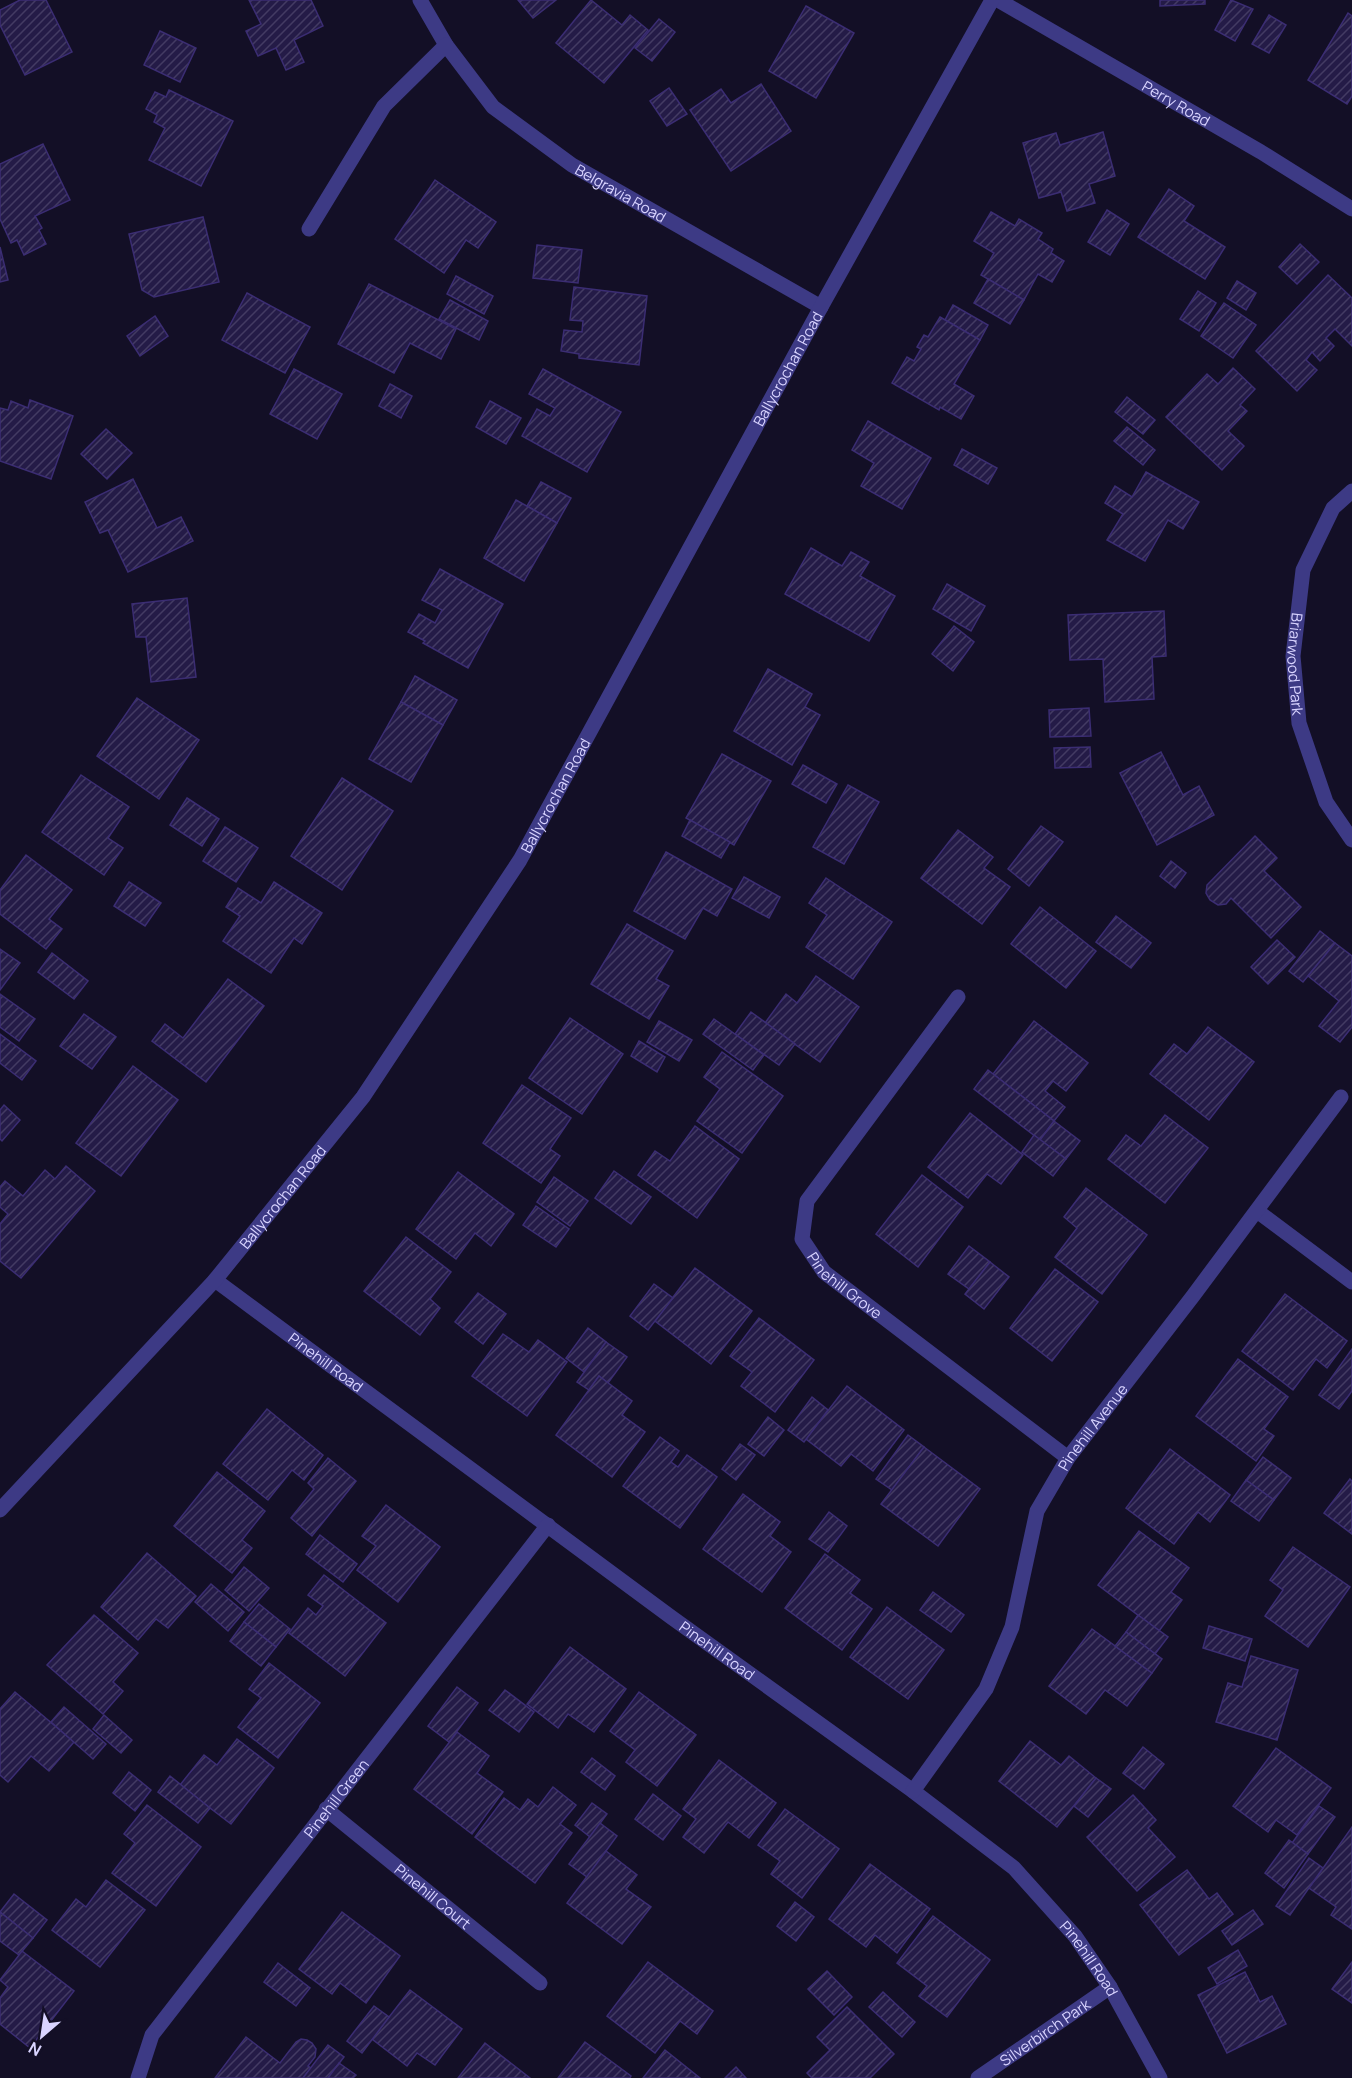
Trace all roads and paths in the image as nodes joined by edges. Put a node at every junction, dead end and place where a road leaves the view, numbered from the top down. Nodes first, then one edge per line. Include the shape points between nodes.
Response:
1 (420, 0) edge
2 (992, 0) edge
3 (998, 0) edge
4 (446, 45) junction
5 (1352, 209) edge
6 (309, 229) dead end
7 (821, 307) junction
8 (1352, 491) edge
9 (1352, 840) edge
10 (958, 997) dead end
11 (1341, 1098) dead end
12 (1257, 1211) junction
13 (214, 1280) junction
14 (1352, 1282) edge
15 (1068, 1458) junction
16 (0, 1509) edge
17 (548, 1525) junction
18 (913, 1791) junction
19 (326, 1809) junction
20 (540, 1983) dead end
21 (1110, 1986) junction
22 (138, 2078) edge
23 (978, 2078) edge
24 (1160, 2078) edge

1 - 4 street, Belgravia Road
2 - 7 street, Ballycrochan Road
3 - 5 street, Perry Road via 1262,152
4 - 6 street via 384,106
4 - 7 street, Belgravia Road via 494,107 572,165
7 - 13 street, Ballycrochan Road via 520,860 363,1096
8 - 9 street, Briarwood Park via 1333,508 1303,570 1293,656 1299,723 1326,802
10 - 15 street, Pinehill Grove via 807,1201 802,1239 824,1272
11 - 12 street, Pinehill Avenue
12 - 14 street
12 - 15 street, Pinehill Avenue
13 - 16 street, Ballycrochan Road
13 - 17 street, Pinehill Road
15 - 18 street, Pinehill Avenue via 1037,1511 1012,1627 986,1689
17 - 18 street, Pinehill Road
17 - 19 street, Pinehill Green
18 - 21 street, Pinehill Road via 1014,1868 1075,1936
19 - 20 street, Pinehill Court
19 - 22 street, Pinehill Green via 152,2035
21 - 23 street, Silverbirch Park
21 - 24 street, Pinehill Road

